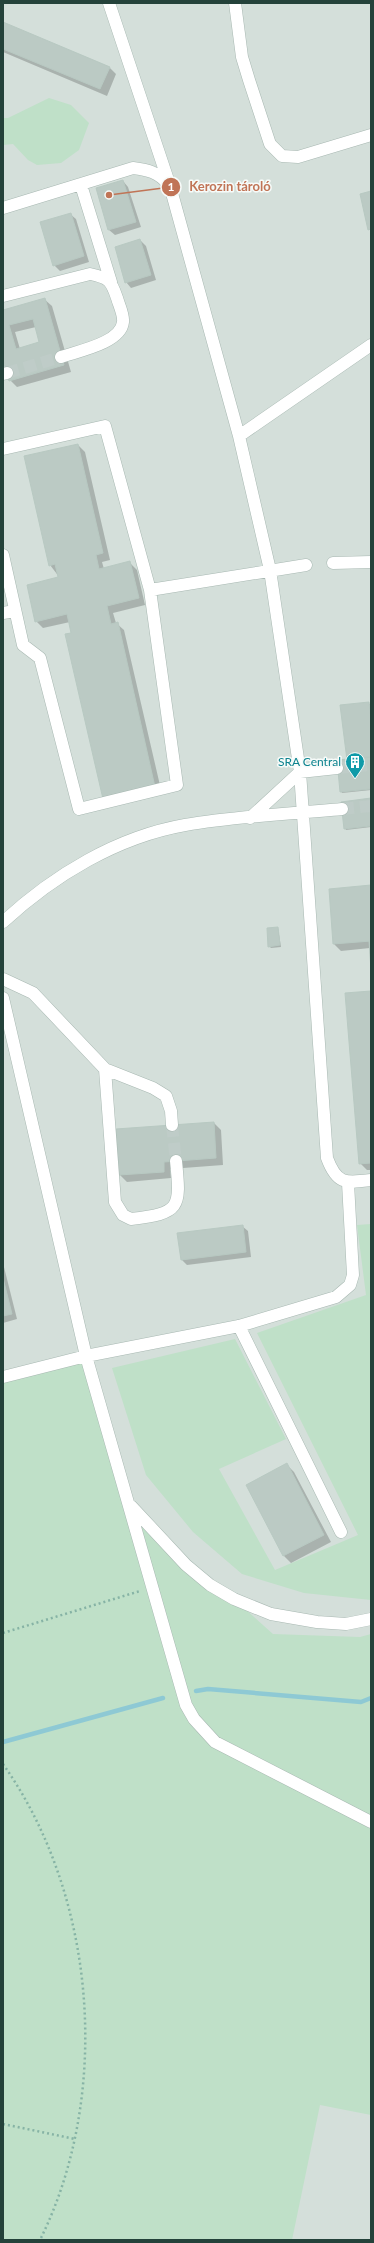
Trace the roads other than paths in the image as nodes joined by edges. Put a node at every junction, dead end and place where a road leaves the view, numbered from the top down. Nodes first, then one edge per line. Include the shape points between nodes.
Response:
1 (109, 3) edge
2 (235, 3) edge
3 (371, 135) edge
4 (82, 185) junction
5 (170, 186) junction
6 (3, 208) edge
7 (111, 282) junction
8 (3, 296) edge
9 (371, 345) edge
10 (61, 356) tunnel mouth
11 (239, 436) junction
12 (3, 449) edge
13 (3, 555) edge
14 (371, 562) edge
15 (333, 563) dead end
16 (306, 565) dead end
17 (270, 570) junction
18 (150, 590) junction
19 (15, 611) junction
20 (3, 613) edge
21 (337, 768) tunnel mouth
22 (300, 772) junction
23 (342, 809) tunnel mouth
24 (302, 813) junction
25 (250, 818) junction
26 (3, 922) edge
27 (3, 979) edge
28 (3, 998) edge
29 (105, 1069) junction
30 (172, 1125) tunnel mouth
31 (176, 1161) tunnel mouth
32 (371, 1180) edge
33 (348, 1183) junction
34 (239, 1326) junction
35 (86, 1356) junction
36 (3, 1377) edge
37 (129, 1504) junction
38 (341, 1532) dead end
39 (371, 1619) edge
40 (371, 1822) edge

1 - 5 lane
2 - 3 lane via 242,57 249,80 270,144 282,156 298,157
4 - 5 lane via 134,168 160,175
4 - 6 lane
4 - 7 lane
5 - 11 lane
7 - 8 lane via 103,276 90,274
7 - 10 lane via 123,316 124,322 120,331 109,340
9 - 11 lane
11 - 17 lane
12 - 18 lane via 105,426
13 - 19 lane
14 - 15 lane
16 - 17 lane
17 - 18 lane
17 - 22 lane
18 - 19 lane via 177,785 79,809 40,658 23,645
19 - 20 lane
21 - 22 lane
22 - 24 lane
22 - 25 lane
23 - 24 lane
24 - 25 lane
24 - 33 lane via 327,1158 339,1178
25 - 26 lane via 185,825 130,840 82,863 30,897
27 - 29 lane via 33,993
28 - 35 lane
29 - 30 lane via 153,1088 166,1096
29 - 31 lane via 115,1202 118,1209 131,1219 162,1215 172,1209 179,1191
32 - 33 lane
33 - 34 lane via 354,1275 350,1285 336,1298
34 - 35 lane
34 - 38 lane
35 - 36 lane
35 - 37 lane
37 - 39 lane via 186,1566 210,1585 234,1599 272,1614 317,1622 346,1624
37 - 40 lane via 186,1705 205,1732 215,1742

